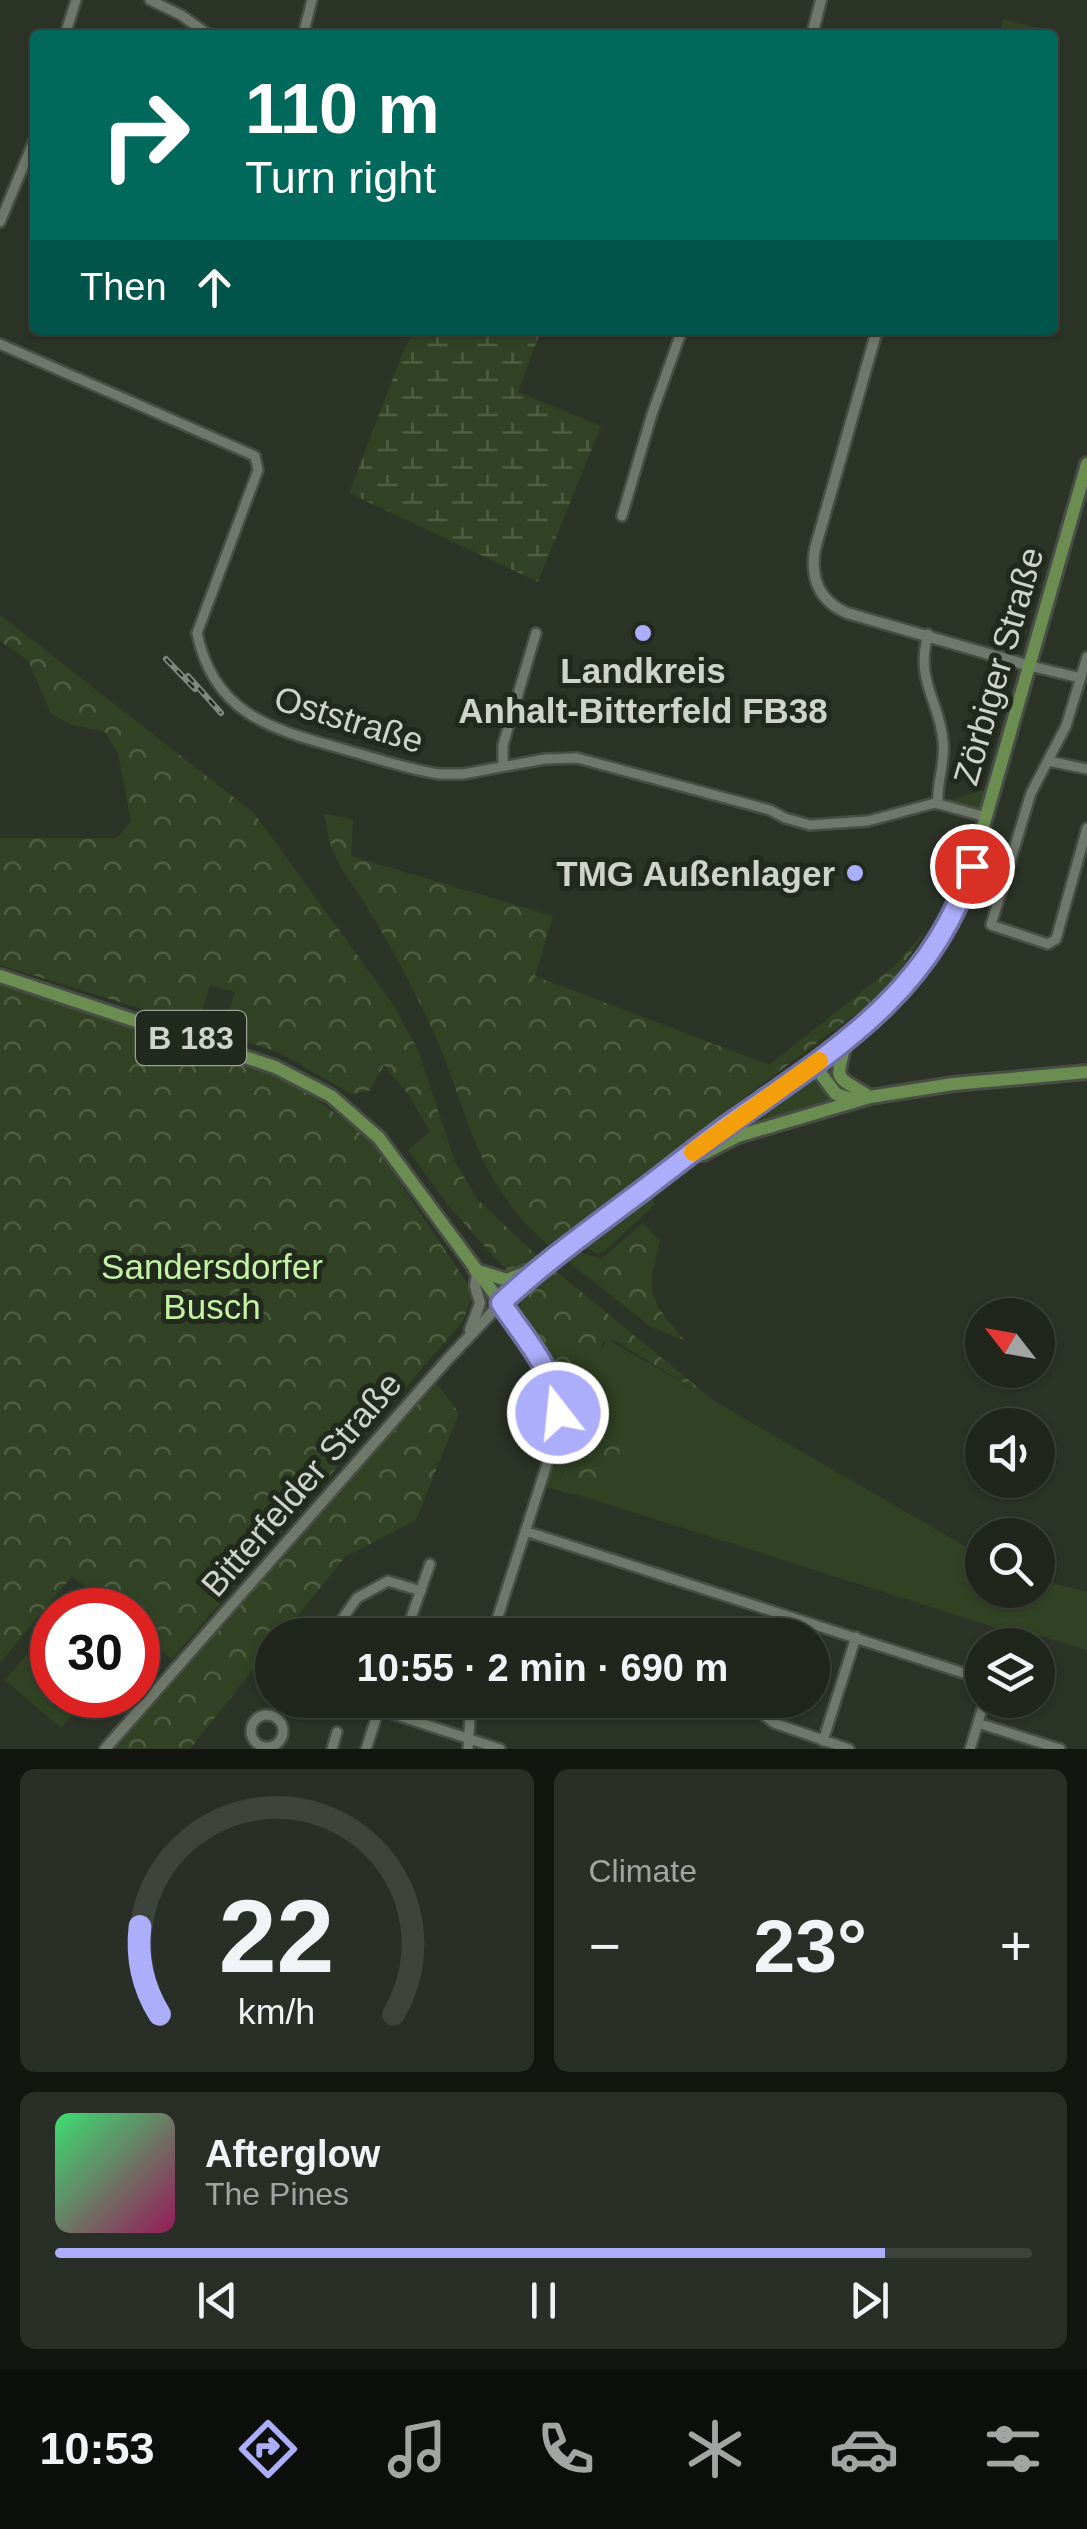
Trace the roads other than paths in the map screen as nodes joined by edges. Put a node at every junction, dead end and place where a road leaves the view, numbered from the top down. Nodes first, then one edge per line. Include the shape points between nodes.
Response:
1 (76, 0) edge
2 (150, 0) edge
3 (312, 0) edge
4 (821, 0) edge
5 (67, 30) edge
6 (203, 30) edge
7 (305, 30) edge
8 (813, 30) edge
9 (30, 150) edge
10 (0, 222) edge
11 (680, 335) edge
12 (876, 335) edge
13 (0, 344) edge
14 (1087, 464) edge
15 (622, 516) dead end
16 (536, 633) dead end
17 (928, 634) junction
18 (1087, 657) edge
19 (1030, 666) junction
20 (1081, 678) junction
21 (1076, 698) junction
22 (1087, 701) edge
23 (1048, 761) junction
24 (503, 766) junction
25 (1087, 769) edge
26 (938, 804) junction
27 (986, 817) junction
28 (1087, 828) edge
29 (0, 976) edge
30 (846, 1041) junction
31 (814, 1065) junction
32 (1087, 1072) edge
33 (863, 1099) junction
34 (670, 1170) junction
35 (540, 1269) junction
36 (476, 1271) junction
37 (501, 1303) junction
38 (468, 1336) junction
39 (524, 1531) junction
40 (430, 1564) dead end
41 (420, 1591) junction
42 (343, 1618) edge
43 (411, 1618) edge
44 (498, 1618) edge
45 (856, 1638) junction
46 (965, 1674) edge
47 (377, 1718) edge
48 (410, 1718) edge
49 (468, 1718) edge
50 (765, 1718) edge
51 (980, 1718) edge
52 (978, 1723) junction
53 (337, 1732) dead end
54 (823, 1741) junction
55 (469, 1744) edge
56 (106, 1749) edge
57 (332, 1749) edge
58 (366, 1749) edge
59 (500, 1749) edge
60 (848, 1749) edge
61 (970, 1749) edge
62 (1060, 1749) edge

1 - 5 street
2 - 6 street
3 - 7 street
4 - 8 street
9 - 10 street
11 - 15 street
12 - 17 street via 814,572 822,596 847,613
13 - 24 street, Oststraße via 257,459 197,633 215,682 238,707 277,730 429,772
14 - 19 main road, Zörbiger Straße
16 - 24 street via 503,745
17 - 19 street
17 - 26 street via 924,678 944,744
18 - 20 street
19 - 20 street
19 - 27 main road, Zörbiger Straße
20 - 21 street
21 - 22 street
21 - 23 street
23 - 25 street
23 - 28 street via 1017,831 991,925 1048,944 1056,939
24 - 26 street, Oststraße via 593,761 810,824 868,821
26 - 27 street, Oststraße
27 - 30 main road, Zörbiger Straße via 964,891 938,942 894,997
29 - 36 main road, B 183 via 311,1083 378,1138
30 - 31 main road, Zörbiger Straße
30 - 33 main road via 840,1076
31 - 33 main road via 836,1094
31 - 34 main road, Zörbiger Straße
32 - 33 main road
33 - 34 main road via 738,1136
34 - 35 main road
35 - 36 main road via 506,1280
35 - 37 main road
36 - 37 main road, B 183
36 - 38 street via 480,1304
37 - 38 street, Bitterfelder Straße
37 - 39 street via 547,1371 557,1402 554,1436
38 - 56 street, Bitterfelder Straße
39 - 44 street
39 - 45 street
40 - 41 street
41 - 42 street via 388,1581 357,1598
41 - 43 street
45 - 46 street
45 - 54 street
47 - 58 street
48 - 55 street
49 - 55 street
50 - 54 street
51 - 52 street
52 - 61 street
52 - 62 street
53 - 57 street
54 - 60 street
55 - 59 street

